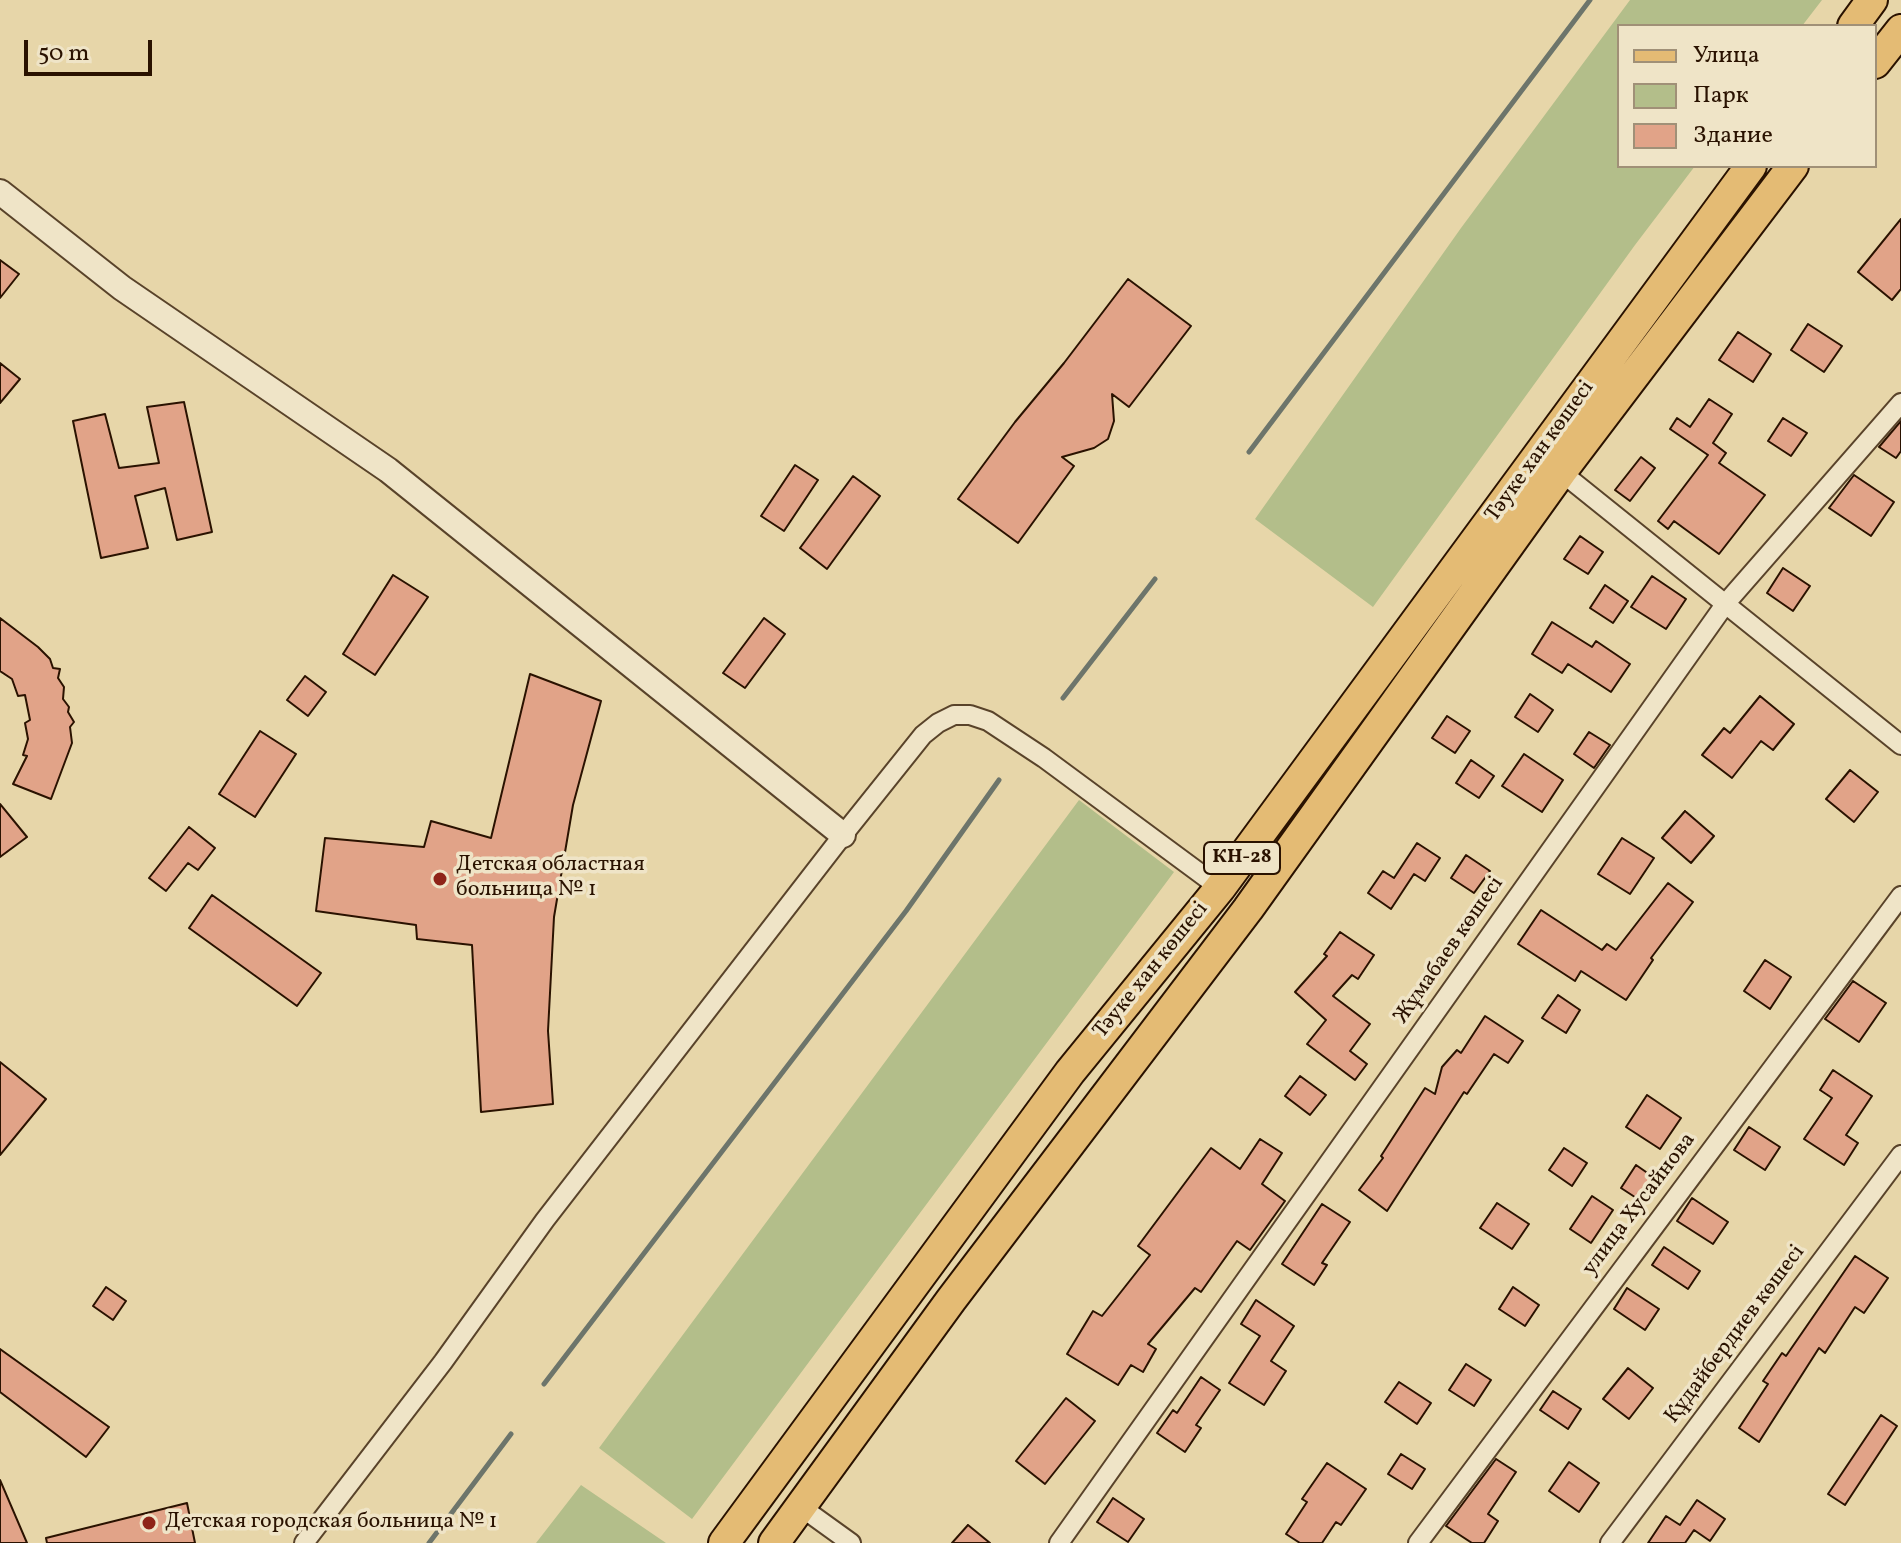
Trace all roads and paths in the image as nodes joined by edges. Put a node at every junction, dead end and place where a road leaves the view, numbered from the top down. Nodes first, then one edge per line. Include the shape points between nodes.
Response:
1 (1872, 0) edge
2 (1854, 24) edge
3 (1901, 30) edge
4 (1877, 60) edge
5 (1750, 168) edge
6 (1791, 168) edge
7 (0, 192) edge
8 (1901, 403) edge
9 (1561, 472) junction
10 (1726, 603) junction
11 (1901, 745) edge
12 (843, 835) junction
13 (1220, 888) junction
14 (1901, 896) edge
15 (1248, 909) junction
16 (1901, 1155) edge
17 (801, 1507) junction
18 (304, 1543) edge
19 (724, 1543) edge
20 (774, 1543) edge
21 (851, 1543) edge
22 (1059, 1543) edge
23 (1418, 1543) edge
24 (1610, 1543) edge

1 - 2 main road
3 - 4 main road
5 - 13 main road, Тәуке хан көшесі / КН-28
6 - 9 main road, Тәуке хан көшесі / КН-28
7 - 12 street via 122,288 388,470
8 - 10 street, Жұмабаев көшесі
9 - 10 street
9 - 15 main road, Тәуке хан көшесі / КН-28
10 - 11 street
10 - 22 street, Жұмабаев көшесі
12 - 13 street via 923,735 954,715 970,715 1044,758
12 - 18 street
13 - 15 street
13 - 19 main road, Тәуке хан көшесі / КН-28 via 1070,1072
14 - 23 street, улица Хусайнова
15 - 17 main road, Тәуке хан көшесі / КН-28
16 - 24 street, Құдайбердиев көшесі
17 - 20 main road, Тәуке хан көшесі / КН-28
17 - 21 street

